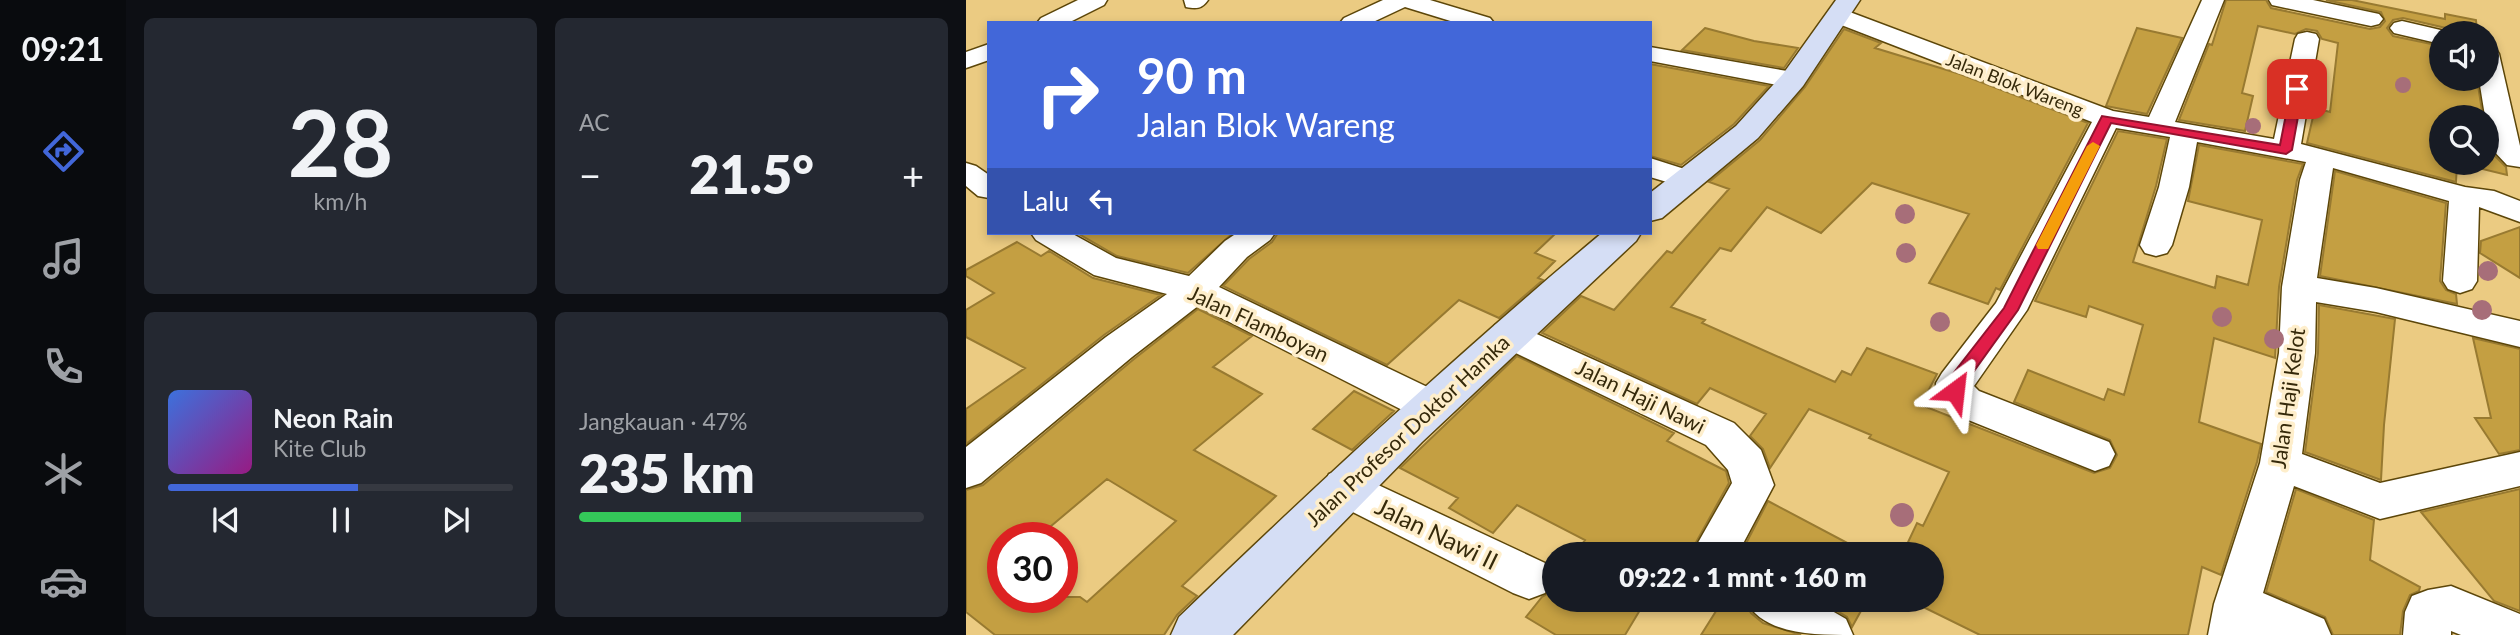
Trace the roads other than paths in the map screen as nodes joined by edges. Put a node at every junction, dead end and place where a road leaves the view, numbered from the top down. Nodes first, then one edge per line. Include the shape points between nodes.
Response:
1 (1096, 0) edge
2 (1404, 0) edge
3 (2213, 0) edge
4 (2280, 0) edge
5 (1841, 5) edge
6 (2371, 19) dead end
7 (1053, 21) edge
8 (1357, 21) edge
9 (1475, 21) edge
10 (2402, 29) dead end
11 (2429, 35) edge
12 (2307, 39) dead end
13 (987, 52) edge
14 (1652, 54) edge
15 (966, 61) edge
16 (1793, 80) junction
17 (2494, 91) edge
18 (2107, 118) junction
19 (2171, 131) junction
20 (2286, 145) junction
21 (2322, 156) junction
22 (2519, 159) edge
23 (1652, 168) edge
24 (1687, 179) junction
25 (2474, 197) junction
26 (1652, 208) edge
27 (2520, 212) edge
28 (1050, 235) edge
29 (1256, 235) edge
30 (1621, 235) edge
31 (2156, 245) dead end
32 (2460, 281) dead end
33 (2299, 287) junction
34 (1196, 290) junction
35 (1508, 334) junction
36 (2520, 334) edge
37 (1430, 406) junction
38 (2095, 454) dead end
39 (2280, 463) junction
40 (2520, 469) edge
41 (966, 471) edge
42 (1345, 487) junction
43 (1720, 542) edge
44 (1529, 578) dead end
45 (1789, 612) edge
46 (2235, 619) edge
47 (1197, 635) edge
48 (1829, 635) edge
49 (2307, 635) edge
50 (2427, 635) edge
51 (2515, 635) edge

1 - 7 street
2 - 8 street
2 - 9 street
3 - 19 street
4 - 6 street
5 - 16 street
5 - 18 street, Jalan Blok Wareng
10 - 11 street
12 - 20 street
13 - 15 street
14 - 16 street
16 - 24 street via 1747,132
17 - 22 street via 2504,147
18 - 19 street, Jalan Blok Wareng
18 - 38 street via 2010,310 1955,383 1955,391 1965,402
19 - 20 street, Jalan Blok Wareng
19 - 31 street via 2174,187
20 - 21 street, Jalan Blok Wareng
21 - 25 street, Jalan Blok Wareng
21 - 33 street, Jalan Haji Kelot
22 - 25 street via 2513,177
23 - 24 street
24 - 26 street
25 - 27 street, Jalan Blok Wareng
25 - 32 street
28 - 34 street, Jalan Flamboyan via 1106,267
29 - 34 street via 1236,248
30 - 35 street, Jalan Profesor Doktor Hamka
33 - 36 street via 2376,299
33 - 39 street, Jalan Haji Kelot via 2297,353
34 - 37 street, Jalan Flamboyan
34 - 41 street
35 - 37 street, Jalan Profesor Doktor Hamka
35 - 43 street, Jalan Haji Nawi via 1720,434 1747,462 1753,485
37 - 42 street, Jalan Profesor Doktor Hamka
39 - 40 street via 2380,501
39 - 46 street, Jalan Haji Kelot
42 - 44 street, Jalan Nawi II
42 - 47 street, Jalan Profesor Doktor Hamka
45 - 48 street
46 - 49 street
50 - 51 street via 2428,612 2451,608

